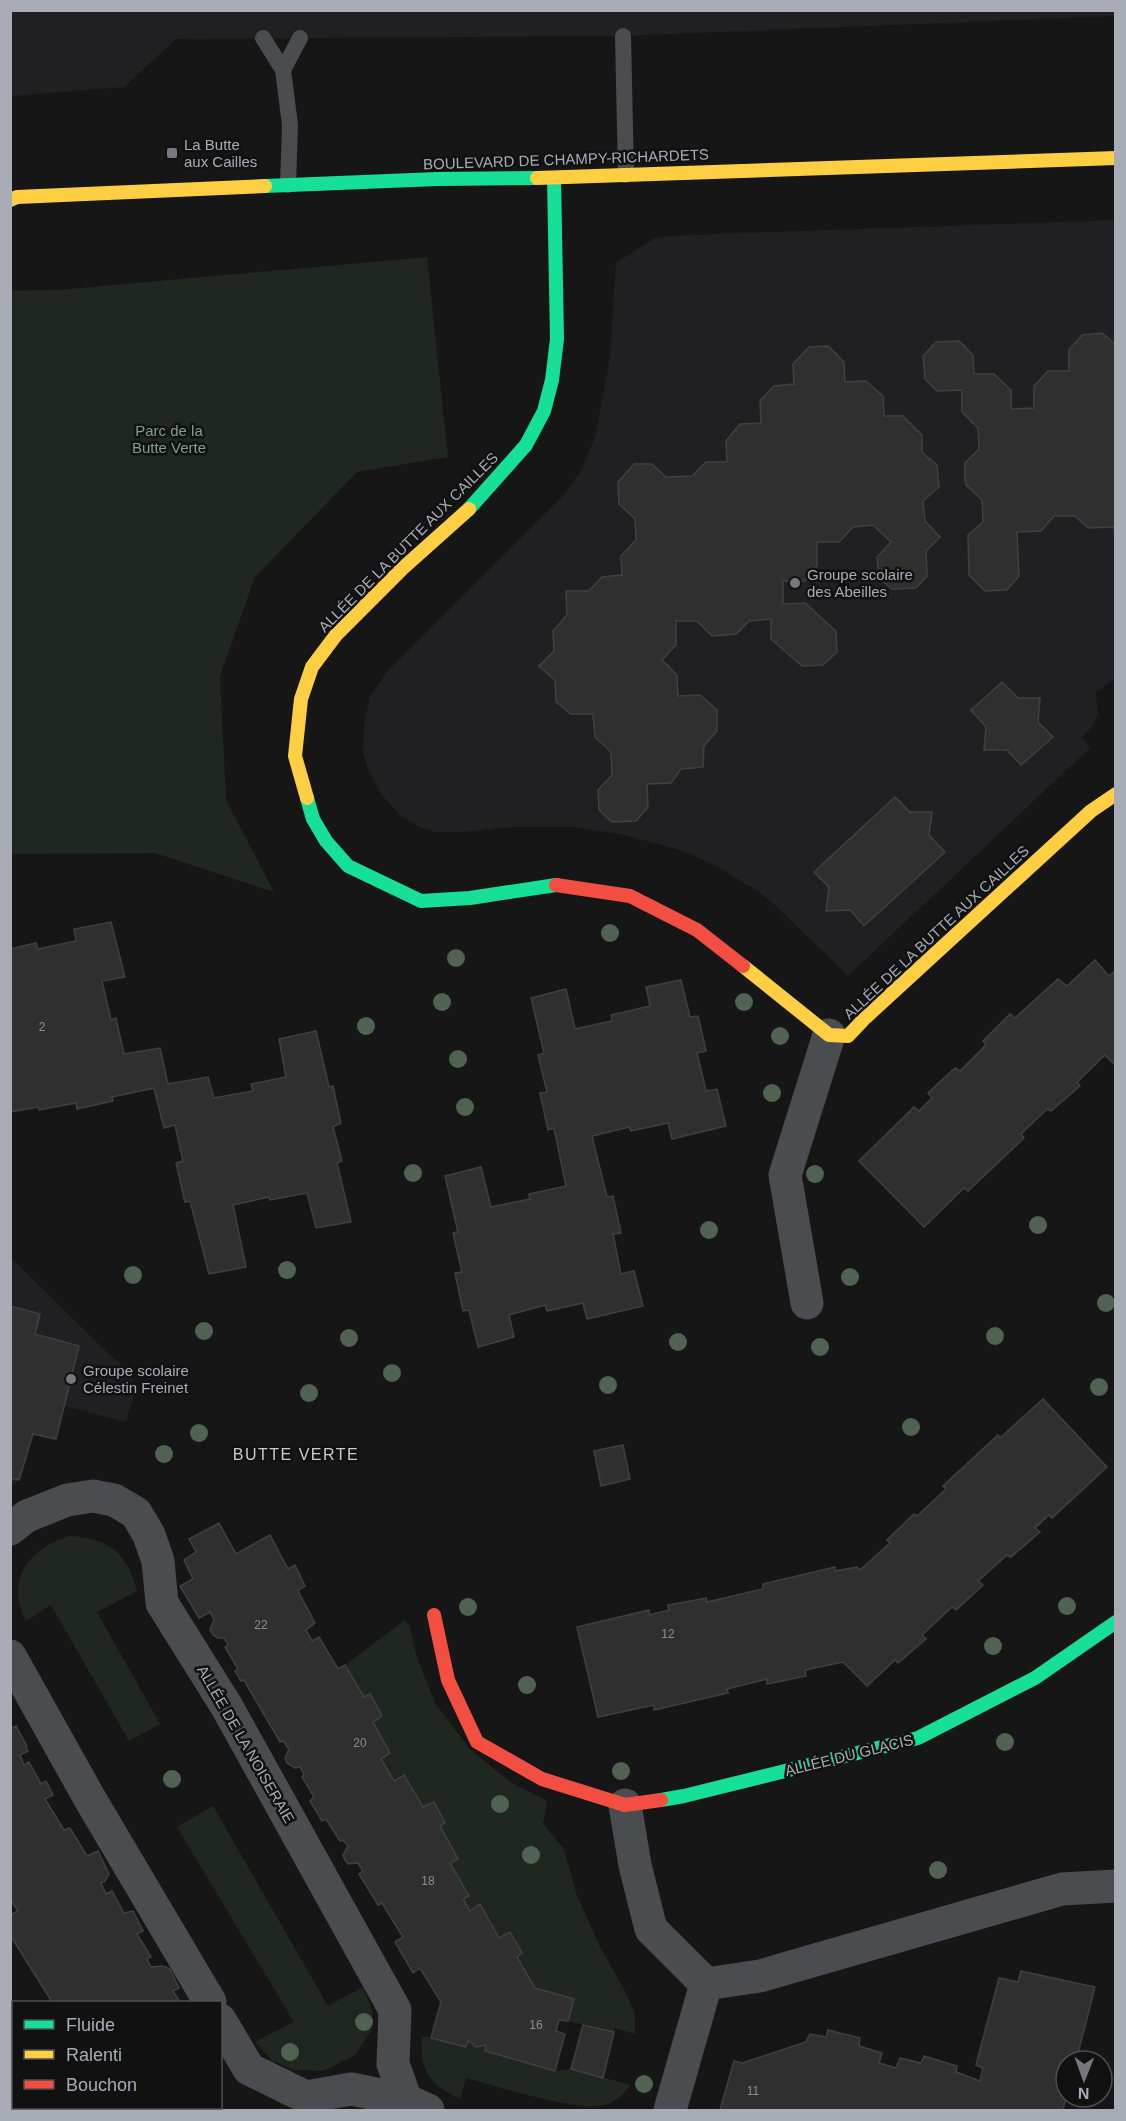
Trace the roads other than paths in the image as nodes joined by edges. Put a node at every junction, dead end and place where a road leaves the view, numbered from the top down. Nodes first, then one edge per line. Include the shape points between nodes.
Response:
1 (623, 36) dead end
2 (263, 38) dead end
3 (300, 38) dead end
4 (284, 70) junction
5 (1116, 158) edge
6 (626, 175) junction
7 (554, 178) junction
8 (288, 185) junction
9 (13, 198) edge
10 (1116, 794) edge
11 (829, 1035) junction
12 (807, 1303) dead end
13 (10, 1529) edge
14 (434, 1615) dead end
15 (1116, 1622) edge
16 (10, 1656) edge
17 (625, 1805) junction
18 (1116, 1886) edge
19 (706, 1984) junction
20 (209, 2001) edge
21 (222, 2023) edge
22 (301, 2104) edge
23 (417, 2105) edge
24 (670, 2110) edge

1 - 6 lane
2 - 4 lane
3 - 4 lane
4 - 8 lane via 290,125
5 - 6 street, BOULEVARD DE CHAMPY-RICHARDETS
6 - 7 street, BOULEVARD DE CHAMPY-RICHARDETS
7 - 8 street, BOULEVARD DE CHAMPY-RICHARDETS
7 - 11 street, ALLÉE DE LA BUTTE AUX CAILLES via 557,339 544,411 526,445 507,468 336,635 312,667 297,725 295,756 313,819 348,866 421,900 471,898 558,885 630,896 697,930
8 - 9 street, BOULEVARD DE CHAMPY-RICHARDETS
10 - 11 street, ALLÉE DE LA BUTTE AUX CAILLES via 1091,811 848,1036
11 - 12 street via 785,1175
13 - 23 street, ALLÉE DE LA NOISERAIE via 27,1516 67,1500 93,1496 114,1500 136,1513 158,1561 162,1603 227,1707 395,2010 393,2064
14 - 17 street, ALLÉE DU GLACIS via 448,1680 477,1742 542,1779
15 - 17 street, ALLÉE DU GLACIS via 1035,1678 918,1738 684,1796
16 - 20 street
17 - 19 street via 651,1929
18 - 19 street via 1062,1889 760,1977
19 - 24 street
21 - 22 street via 249,2068
22 - 23 street via 351,2089

